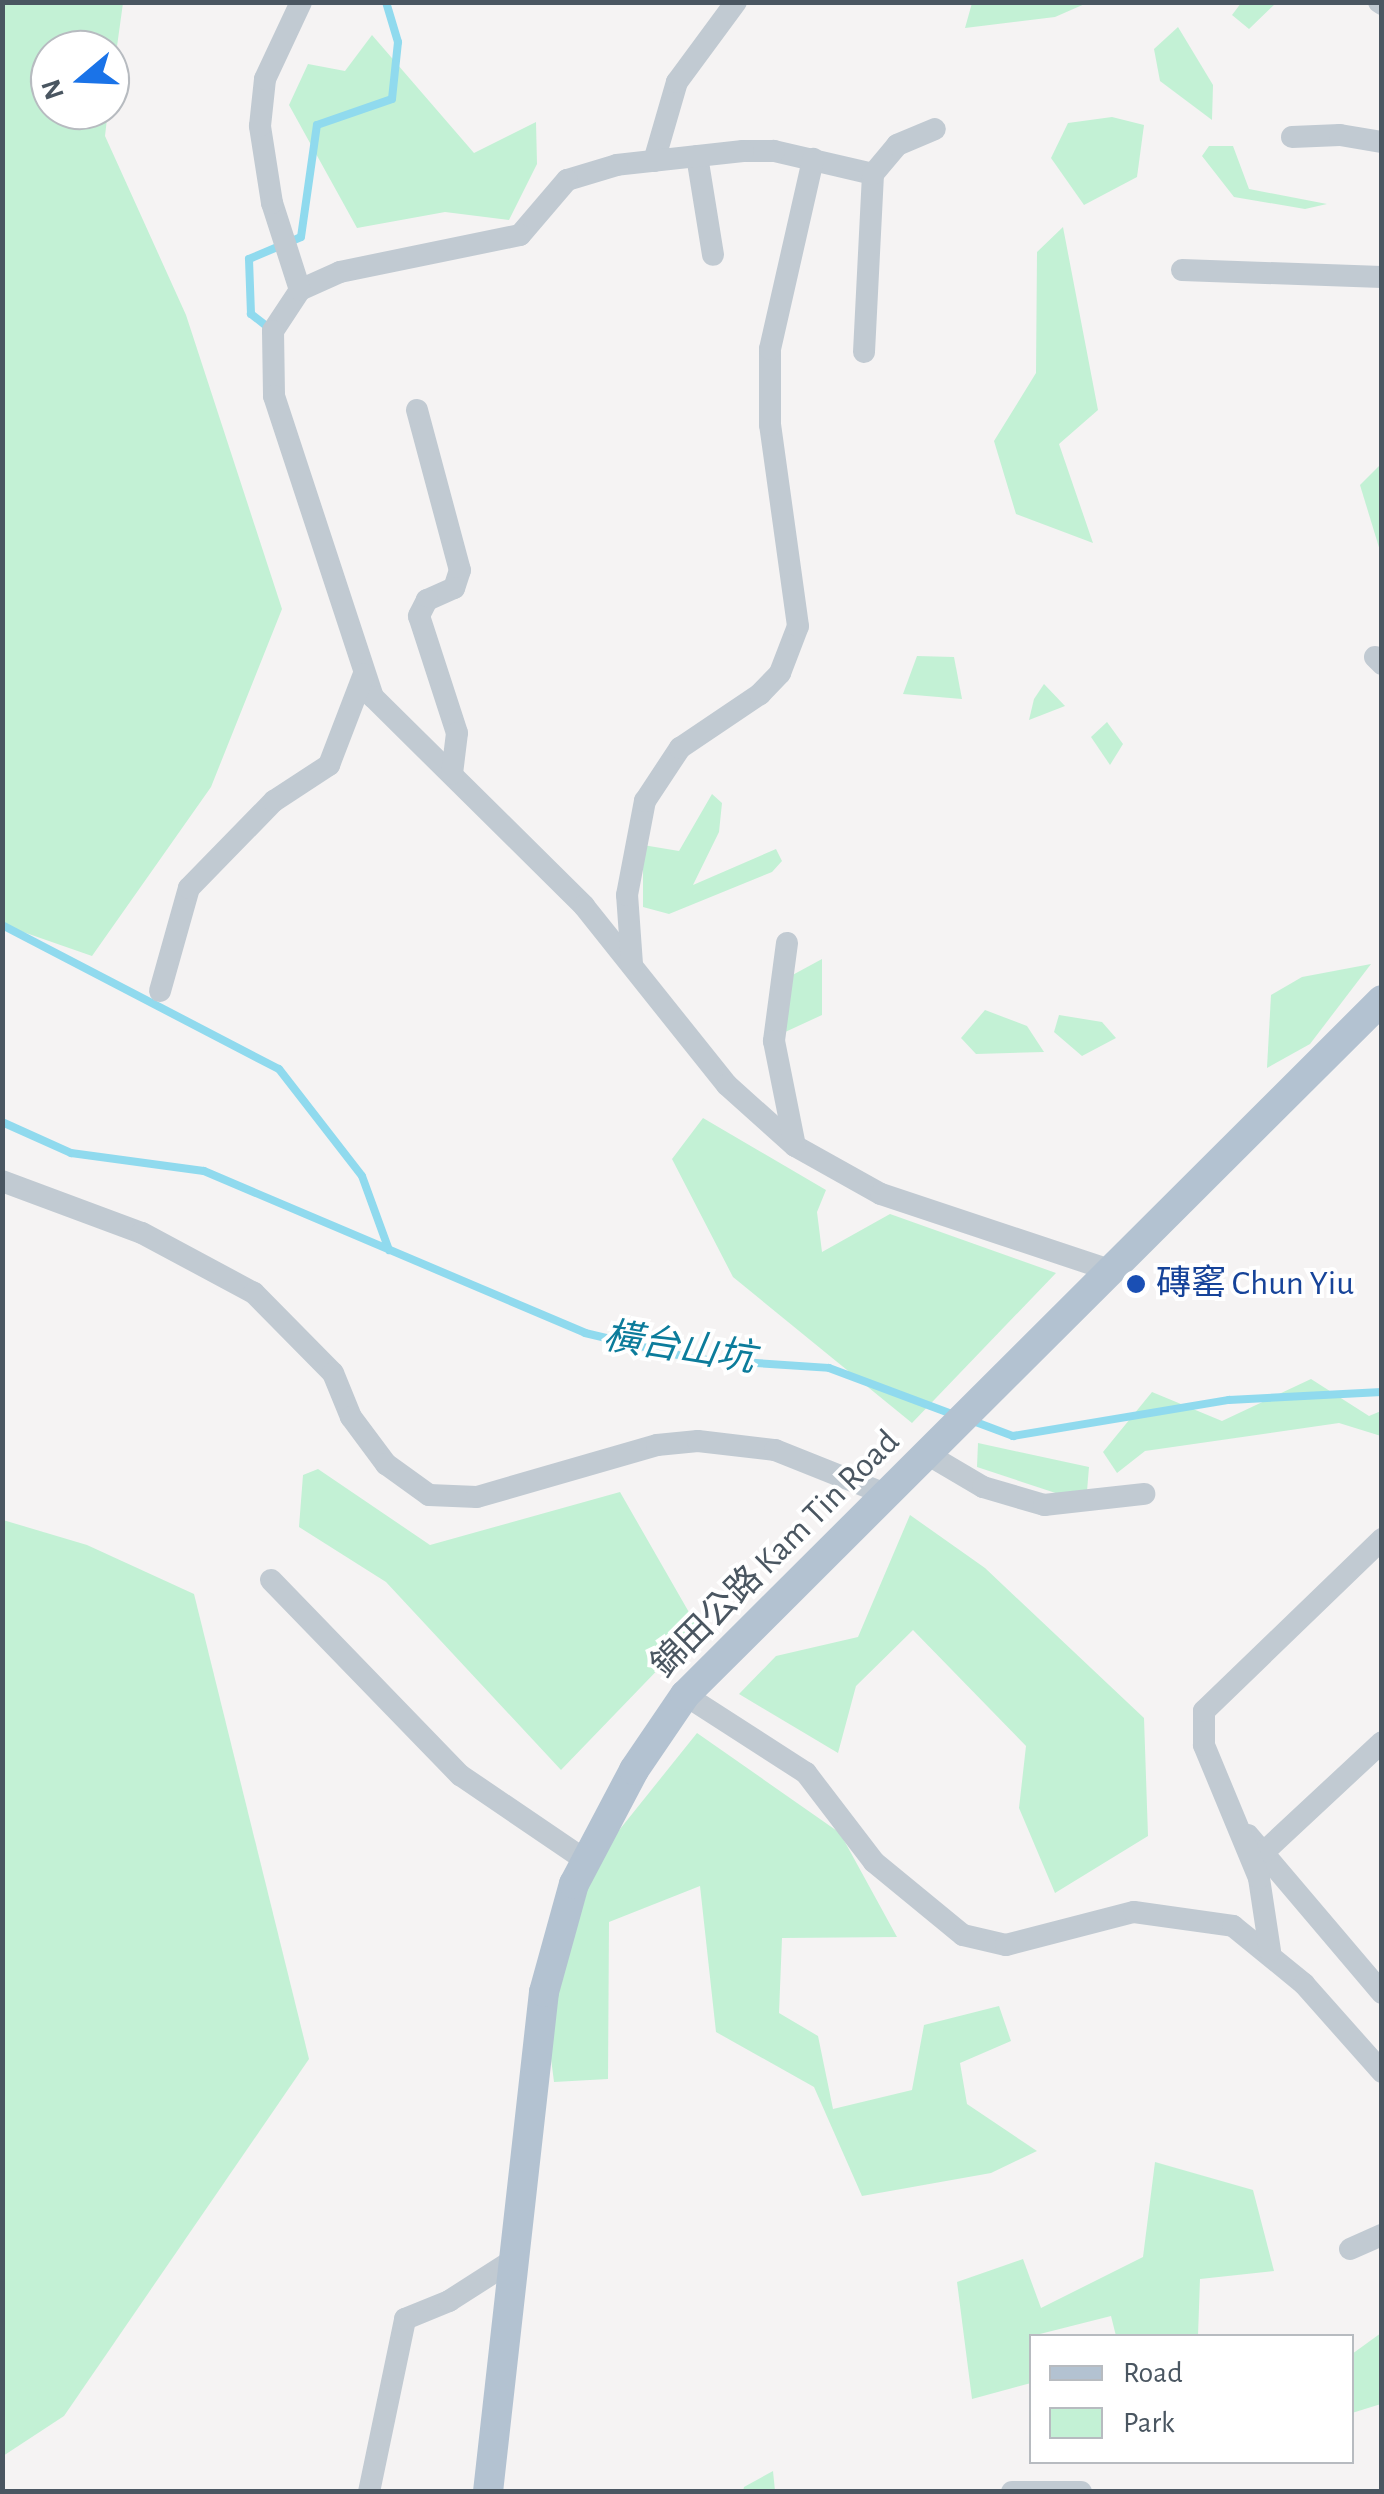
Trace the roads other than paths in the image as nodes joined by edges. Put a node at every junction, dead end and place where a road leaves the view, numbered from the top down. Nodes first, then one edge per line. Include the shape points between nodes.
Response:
1 (301, 2) edge
2 (736, 2) edge
3 (935, 129) dead end
4 (1292, 137) dead end
5 (1381, 142) edge
6 (697, 156) junction
7 (812, 159) junction
8 (654, 161) junction
9 (873, 174) junction
10 (713, 255) dead end
11 (1182, 270) dead end
12 (1382, 277) edge
13 (300, 290) junction
14 (864, 352) dead end
15 (418, 410) dead end
16 (364, 674) junction
17 (452, 774) junction
18 (787, 943) dead end
19 (632, 964) junction
20 (160, 991) dead end
21 (1382, 1000) edge
22 (794, 1146) junction
23 (2, 1181) edge
24 (1109, 1270) junction
25 (927, 1454) junction
26 (885, 1494) junction
27 (1144, 1494) dead end
28 (1382, 1539) edge
29 (271, 1580) dead end
30 (685, 1694) junction
31 (1382, 1742) edge
32 (1243, 1830) junction
33 (1264, 1852) junction
34 (585, 1860) junction
35 (1270, 1951) junction
36 (1382, 1992) edge
37 (1382, 2072) edge
38 (1382, 2235) edge
39 (1350, 2250) dead end
40 (513, 2260) junction
41 (370, 2492) edge
42 (488, 2492) edge
43 (1012, 2492) edge
44 (1081, 2492) edge

1 - 13 street via 265,79 260,126 272,204
2 - 8 street via 677,82
3 - 9 street via 898,145
4 - 5 street
6 - 7 street via 774,151
6 - 8 street
6 - 10 street
7 - 9 street
7 - 19 street via 770,350 770,425 798,626 780,673 680,748 645,801 627,895
8 - 13 street via 568,180 538,219 507,240 340,272
9 - 14 street
11 - 12 street
13 - 16 street via 273,331 274,396
15 - 17 street via 460,570 454,588 427,600 419,616 457,733
16 - 17 street via 386,715
16 - 20 street via 329,765 274,801 189,888
17 - 19 street
18 - 22 street via 774,1041
19 - 22 street via 704,1060
21 - 24 main road, 錦田公路 Kam Tin Road
22 - 24 street via 881,1194
23 - 26 street via 142,1234 254,1293 333,1373 376,1452 428,1494 477,1497 657,1444 698,1442 775,1450
24 - 25 main road, 錦田公路 Kam Tin Road
25 - 26 main road, 錦田公路 Kam Tin Road
25 - 27 street via 983,1486 1044,1505
26 - 30 main road, 錦田公路 Kam Tin Road
28 - 32 street via 1204,1710 1204,1745
29 - 34 street via 460,1775
30 - 34 main road, 錦田公路 Kam Tin Road
30 - 35 street via 806,1773 894,1882 963,1936 1006,1945 1112,1917 1160,1912 1233,1926
31 - 33 street
32 - 33 street
32 - 35 street via 1259,1878
33 - 36 street
34 - 40 main road, 錦田公路 Kam Tin Road via 544,1992
35 - 37 street
38 - 39 street
40 - 41 street via 449,2301 405,2319
40 - 42 main road, 錦田公路 Kam Tin Road
43 - 44 street

